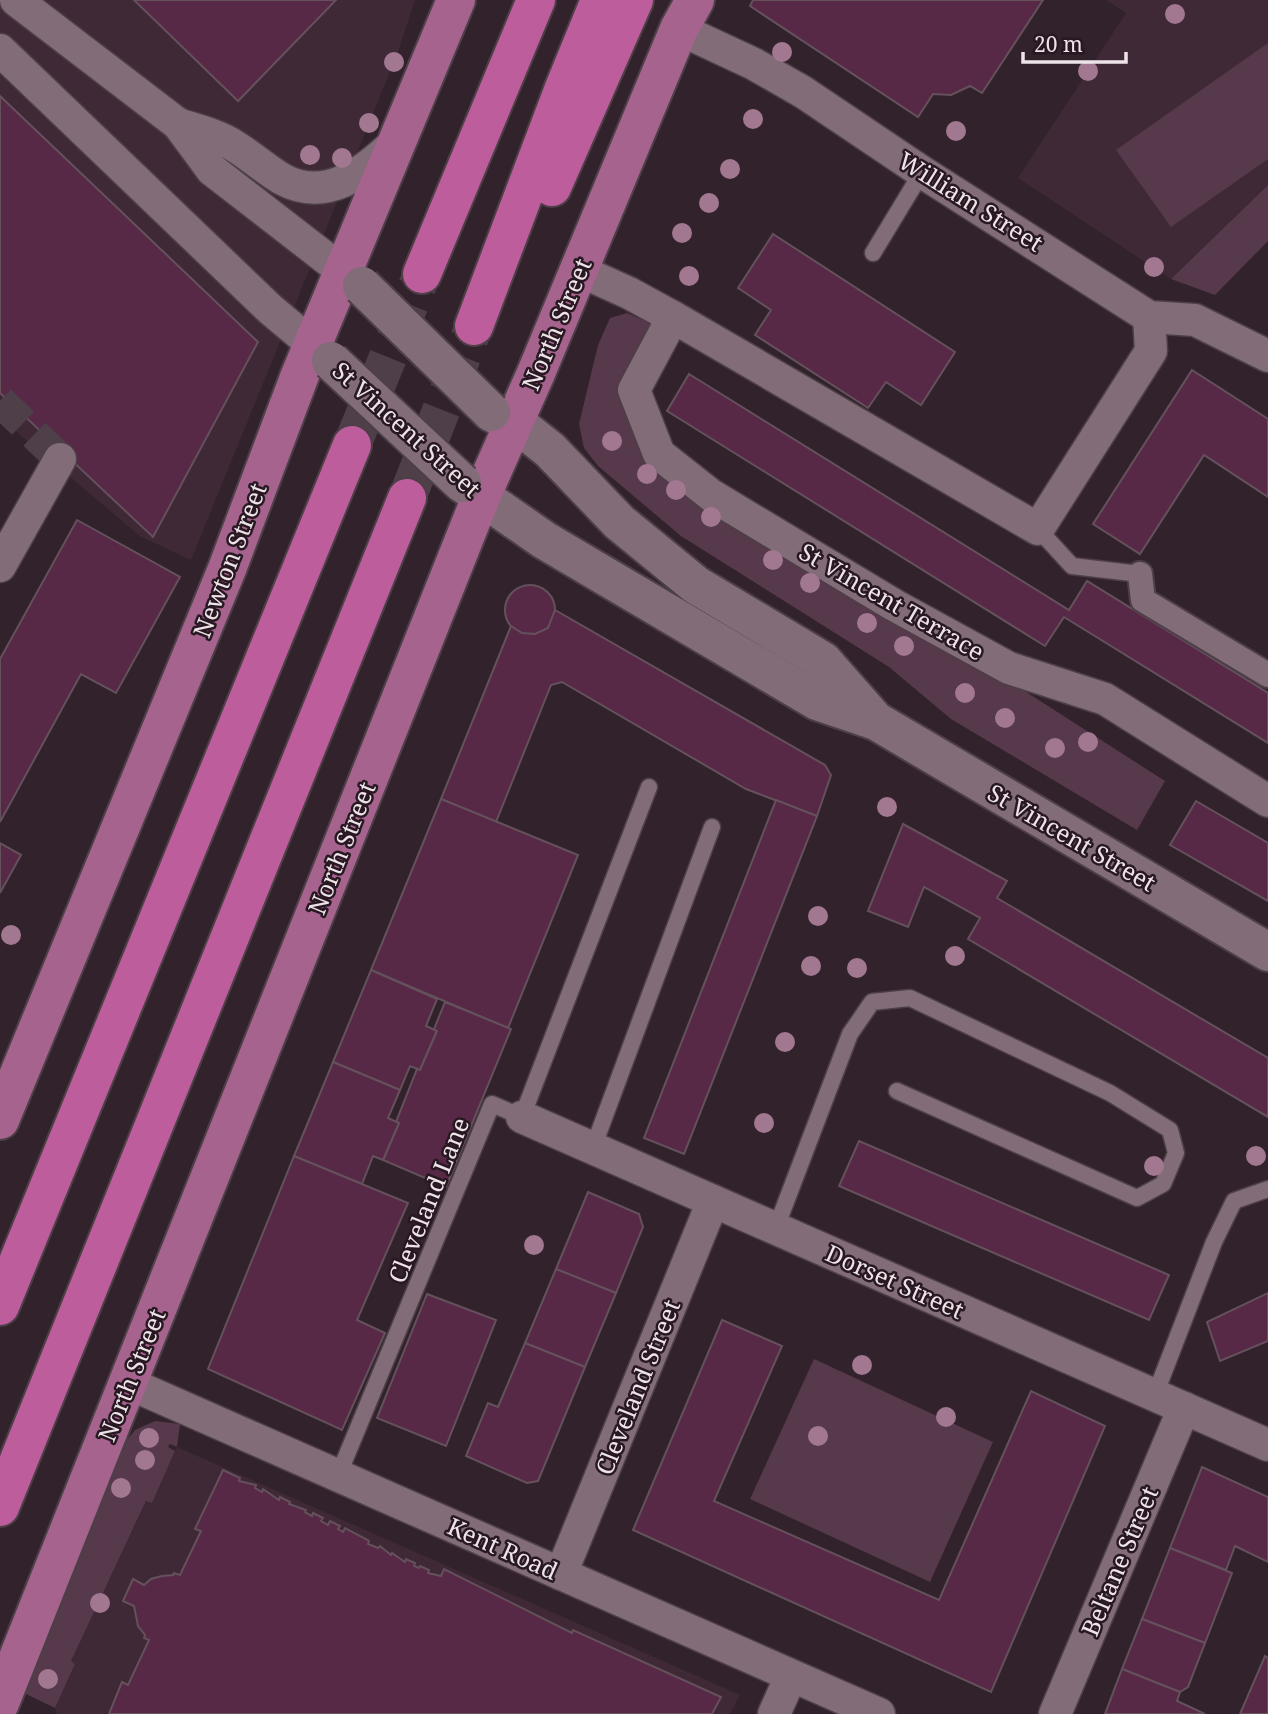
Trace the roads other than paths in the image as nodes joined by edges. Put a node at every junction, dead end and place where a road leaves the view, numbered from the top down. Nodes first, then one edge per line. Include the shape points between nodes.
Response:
1 (16, 0) edge
2 (456, 0) edge
3 (536, 0) edge
4 (600, 0) edge
5 (634, 0) edge
6 (687, 14) edge
7 (0, 50) edge
8 (178, 124) junction
9 (398, 140) junction
10 (922, 172) junction
11 (873, 253) dead end
12 (578, 270) junction
13 (495, 272) junction
14 (422, 274) tunnel mouth
15 (353, 279) junction
16 (673, 317) junction
17 (1149, 317) junction
18 (474, 326) tunnel mouth
19 (322, 353) junction
20 (1268, 356) edge
21 (502, 417) junction
22 (352, 445) tunnel mouth
23 (60, 459) dead end
24 (471, 490) junction
25 (407, 498) tunnel mouth
26 (1038, 529) junction
27 (0, 566) edge
28 (1140, 574) joint
29 (1268, 675) edge
30 (876, 721) junction
31 (649, 788) dead end
32 (1268, 801) edge
33 (712, 827) dead end
34 (1268, 952) edge
35 (33, 1041) junction
36 (0, 1063) edge
37 (897, 1091) dead end
38 (522, 1117) junction
39 (0, 1120) edge
40 (593, 1148) junction
41 (1268, 1189) edge
42 (713, 1201) junction
43 (776, 1228) junction
44 (0, 1306) edge
45 (128, 1383) junction
46 (1155, 1395) junction
47 (1184, 1408) junction
48 (1268, 1445) edge
49 (338, 1476) junction
50 (0, 1507) edge
51 (561, 1574) junction
52 (791, 1675) junction
53 (0, 1703) edge
54 (774, 1714) edge
55 (879, 1714) edge
56 (1055, 1714) edge

1 - 8 street, St Vincent Street
2 - 9 main road, Newton Street
3 - 14 highway
4 - 13 highway
5 - 13 highway via 551,192
6 - 10 street, William Street via 745,60 803,92
6 - 12 main road, North Street
7 - 19 street, St Vincent Street via 270,309
8 - 9 street, St Vincent Street via 231,143 282,179 315,188 336,184 368,168
8 - 15 street, St Vincent Street via 212,170
9 - 15 main road, Newton Street
10 - 11 lane
10 - 17 street, William Street
12 - 16 street
12 - 21 main road, North Street
13 - 18 highway
15 - 19 main road, Newton Street
15 - 21 street, St Vincent Street, bridge
16 - 26 street
16 - 32 street, St Vincent Terrace via 634,390 659,454 711,495 894,605 1009,668 1105,699
17 - 20 street, William Street via 1195,320
17 - 26 street via 1151,351
19 - 24 street, St Vincent Street, bridge
19 - 35 main road, Newton Street
21 - 24 main road, North Street
21 - 30 street, St Vincent Street via 550,450 619,522 696,585 822,661
22 - 44 highway
23 - 27 street
24 - 30 street, St Vincent Street via 544,540 817,701
24 - 45 main road, North Street
25 - 50 highway
26 - 28 lane via 1072,566
28 - 29 street via 1143,600
30 - 34 street, St Vincent Street
31 - 38 lane
33 - 40 lane
35 - 36 main road
35 - 39 main road, Newton Street
37 - 43 lane via 1137,1198 1163,1185 1176,1153 1170,1130 1110,1093 910,998 872,1002 850,1034
38 - 40 street, Dorset Street
38 - 49 lane, Cleveland Lane via 492,1104
40 - 42 street, Dorset Street
41 - 46 lane via 1234,1201
42 - 43 street, Dorset Street
42 - 51 street, Cleveland Street
43 - 46 street, Dorset Street
45 - 49 street, Kent Road
45 - 53 main road, North Street
46 - 47 street, Dorset Street
47 - 48 street, Dorset Street
47 - 56 street, Beltane Street
49 - 51 street, Kent Road
51 - 52 street, Kent Road
52 - 54 street
52 - 55 street, Kent Road

